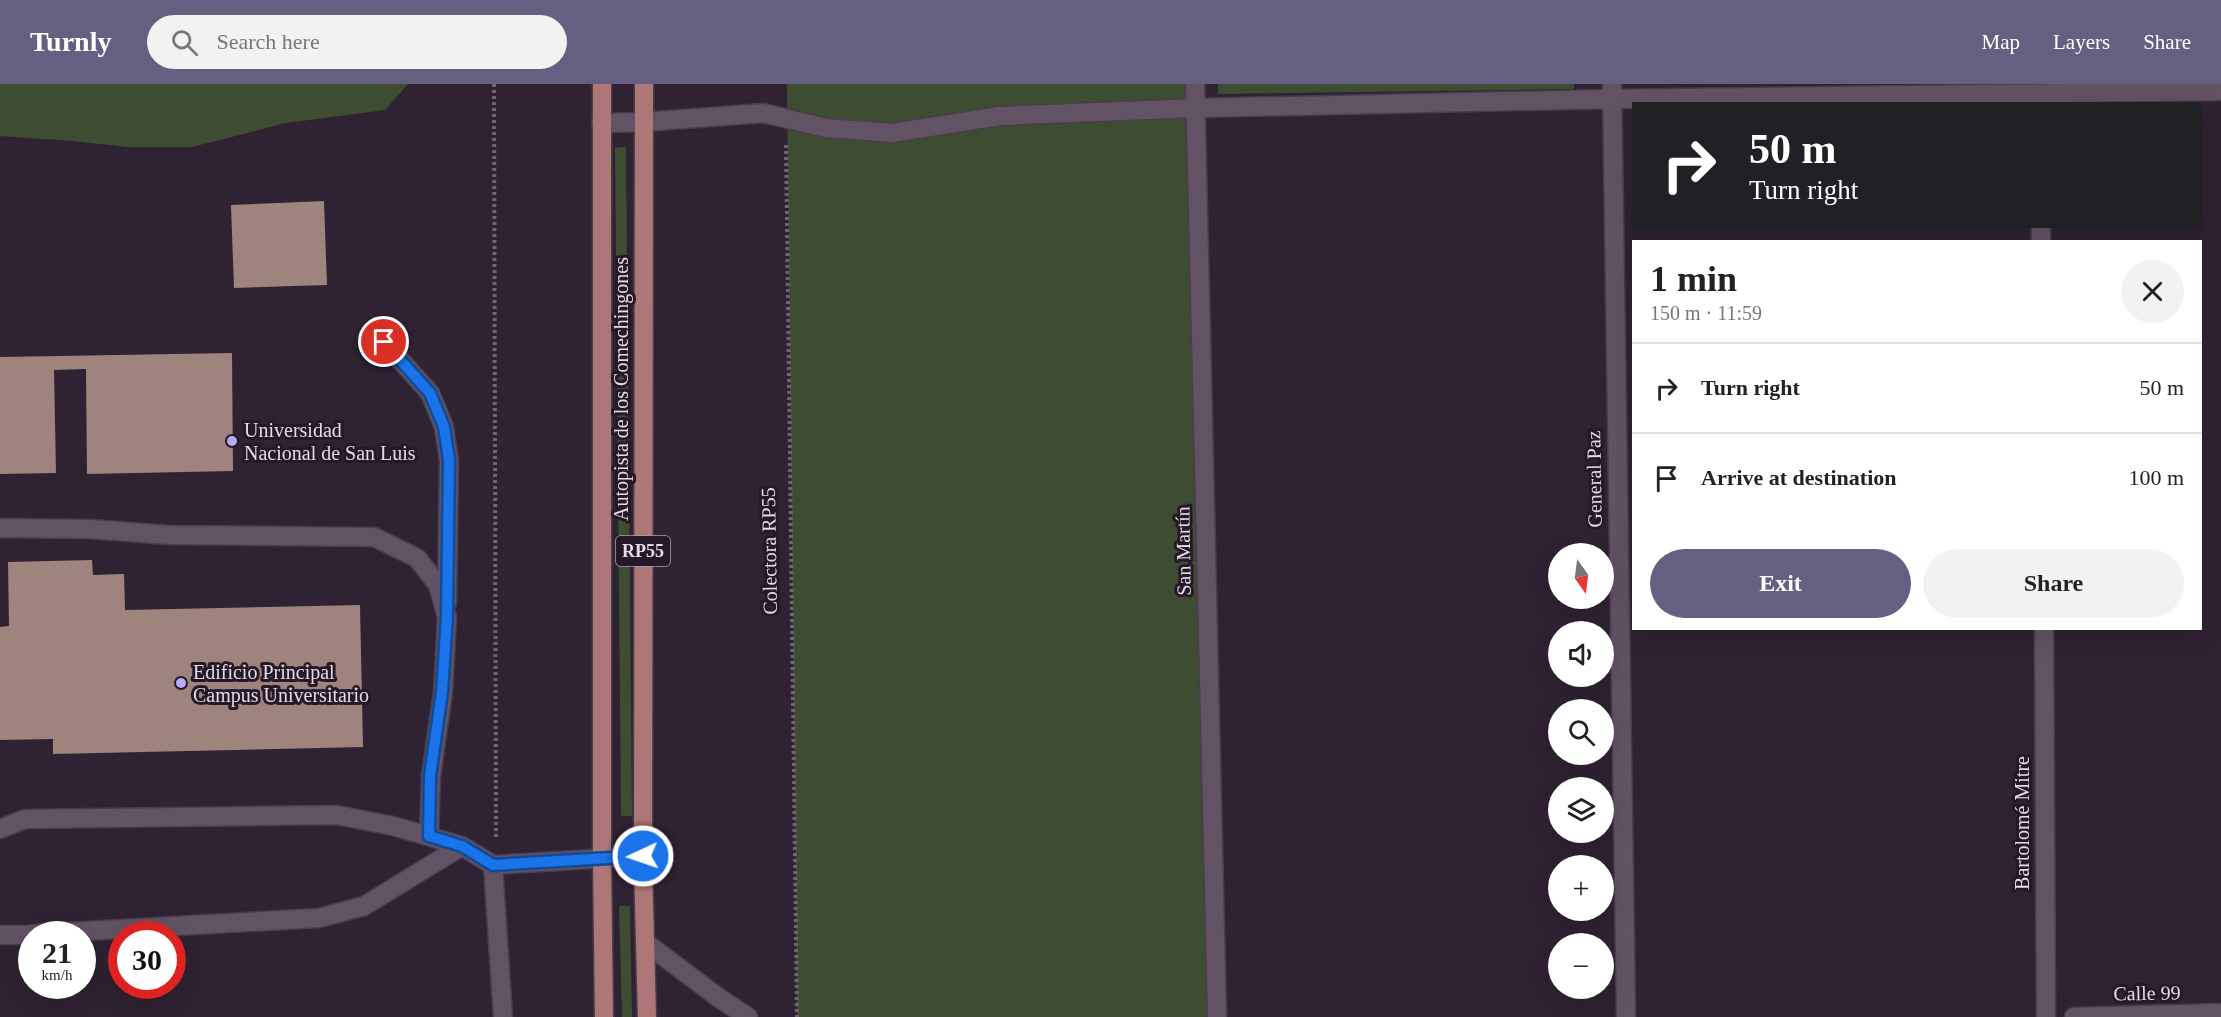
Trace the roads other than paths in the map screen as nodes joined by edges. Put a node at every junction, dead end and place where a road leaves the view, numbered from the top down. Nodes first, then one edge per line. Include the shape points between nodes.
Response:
1 (602, 84) edge
2 (644, 84) edge
3 (1195, 84) edge
4 (2221, 91) edge
5 (1611, 92) edge
6 (2041, 93) edge
7 (1196, 108) junction
8 (644, 122) junction
9 (602, 123) junction
10 (384, 342) dead end
11 (0, 528) edge
12 (447, 616) junction
13 (2044, 630) edge
14 (0, 829) edge
15 (429, 836) junction
16 (462, 846) junction
17 (643, 856) junction
18 (602, 858) junction
19 (493, 865) junction
20 (96, 930) edge
21 (18, 935) edge
22 (0, 936) edge
23 (646, 943) junction
24 (2221, 1013) edge
25 (502, 1017) edge
26 (604, 1017) edge
27 (647, 1017) edge
28 (748, 1017) edge
29 (1216, 1017) edge
30 (1626, 1017) edge
31 (2046, 1017) edge
32 (2074, 1017) edge

1 - 9 main road, Autopista de los Comechingones / RP55
2 - 8 main road, Autopista de los Comechingones / RP55
3 - 7 street, San Martín
4 - 6 street
5 - 6 street
5 - 7 street
5 - 30 street, General Paz
7 - 8 street via 1000,116 892,133 826,128 764,113
7 - 29 street, San Martín
8 - 9 street
8 - 17 main road, Autopista de los Comechingones / RP55
9 - 18 main road, Autopista de los Comechingones / RP55
10 - 12 street via 430,393 444,427 449,460
11 - 12 street via 374,537 417,558 438,585
12 - 15 street via 442,692 430,776
13 - 31 street, Bartolomé Mitre
14 - 15 street via 25,819 337,815
15 - 16 street
16 - 19 street
16 - 20 street via 364,906 319,918
17 - 18 street
17 - 23 main road, Autopista de los Comechingones / RP55
18 - 19 street
18 - 26 main road, Autopista de los Comechingones / RP55
19 - 25 street
21 - 22 street
23 - 27 main road, Autopista de los Comechingones / RP55
23 - 28 street
24 - 32 street, Calle 99

